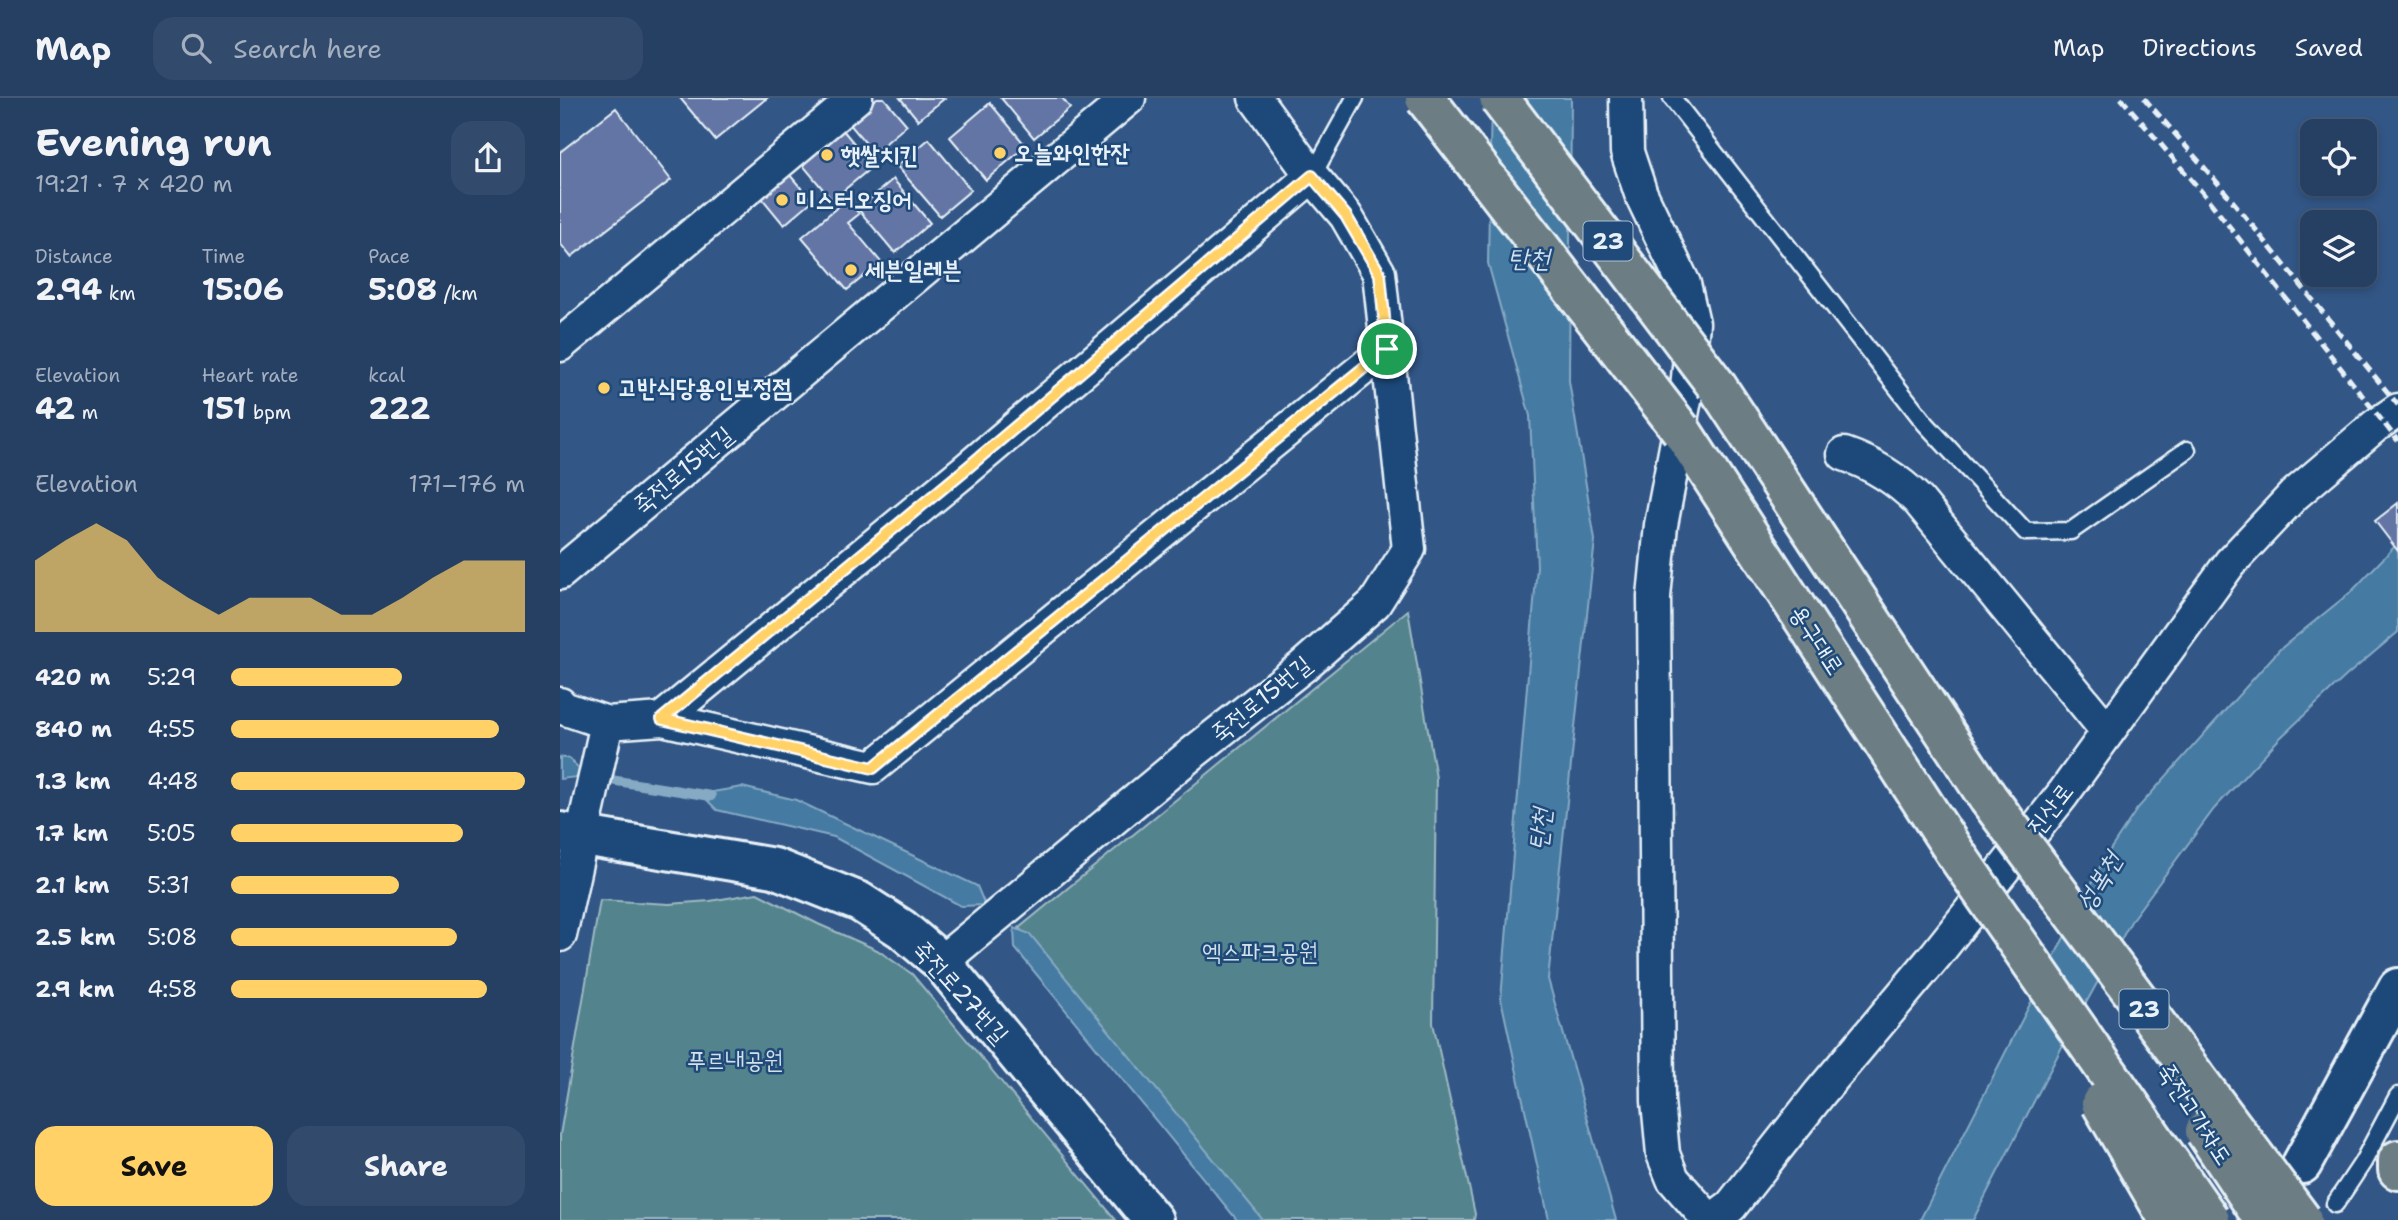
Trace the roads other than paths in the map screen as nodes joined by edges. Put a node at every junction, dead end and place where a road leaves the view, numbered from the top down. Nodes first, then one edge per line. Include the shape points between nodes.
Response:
1 (856, 98) edge
2 (1129, 98) edge
3 (1255, 98) edge
4 (1355, 98) edge
5 (1425, 98) edge
6 (1500, 98) edge
7 (1626, 98) edge
8 (1672, 98) edge
9 (1312, 176) junction
10 (560, 345) edge
11 (1387, 349) junction
12 (2398, 410) edge
13 (2187, 450) dead end
14 (1844, 454) dead end
15 (560, 573) edge
16 (560, 705) edge
17 (662, 719) junction
18 (605, 729) junction
19 (2108, 732) junction
20 (1988, 798) junction
21 (570, 834) edge
22 (1954, 851) junction
23 (560, 935) edge
24 (941, 962) junction
25 (2398, 988) edge
26 (2398, 1096) edge
27 (2398, 1160) edge
28 (2302, 1164) dead end
29 (2398, 1170) edge
30 (2318, 1212) edge
31 (1718, 1215) edge
32 (1153, 1220) edge
33 (2169, 1220) edge
34 (2210, 1220) edge
35 (2264, 1220) edge

1 - 10 street
2 - 15 street, 죽전로15번길
3 - 9 street, 죽전로15번길
4 - 9 lane
5 - 22 main road, 용구대로 / 23, bridge via 1681,430
6 - 20 main road, 23, bridge via 1716,385
7 - 31 street via 1627,152 1641,194 1684,284 1693,323 1654,597 1658,1101 1663,1154 1673,1179
8 - 13 lane via 1925,422 2026,532 2071,531
9 - 11 street, 죽전로15번길 via 1346,216 1380,274
9 - 17 street
11 - 17 street via 873,768
11 - 24 street, 죽전로15번길 via 1409,549 1375,603
12 - 19 street, 진산로 via 2294,495 2230,563
14 - 19 street via 1901,483 1918,500
16 - 18 street
17 - 18 street
18 - 21 street via 592,787
19 - 31 street, 진산로 via 1935,956
20 - 30 main road, 23, bridge
20 - 35 main road, 죽전고가차도, bridge
21 - 23 street
21 - 24 street, 죽전로27번길 via 775,868 860,902
22 - 33 main road, 23, bridge
22 - 34 main road, 죽전고가차도, bridge
24 - 32 street, 죽전로27번길
25 - 28 street
26 - 30 lane via 2363,1162
27 - 29 main road

